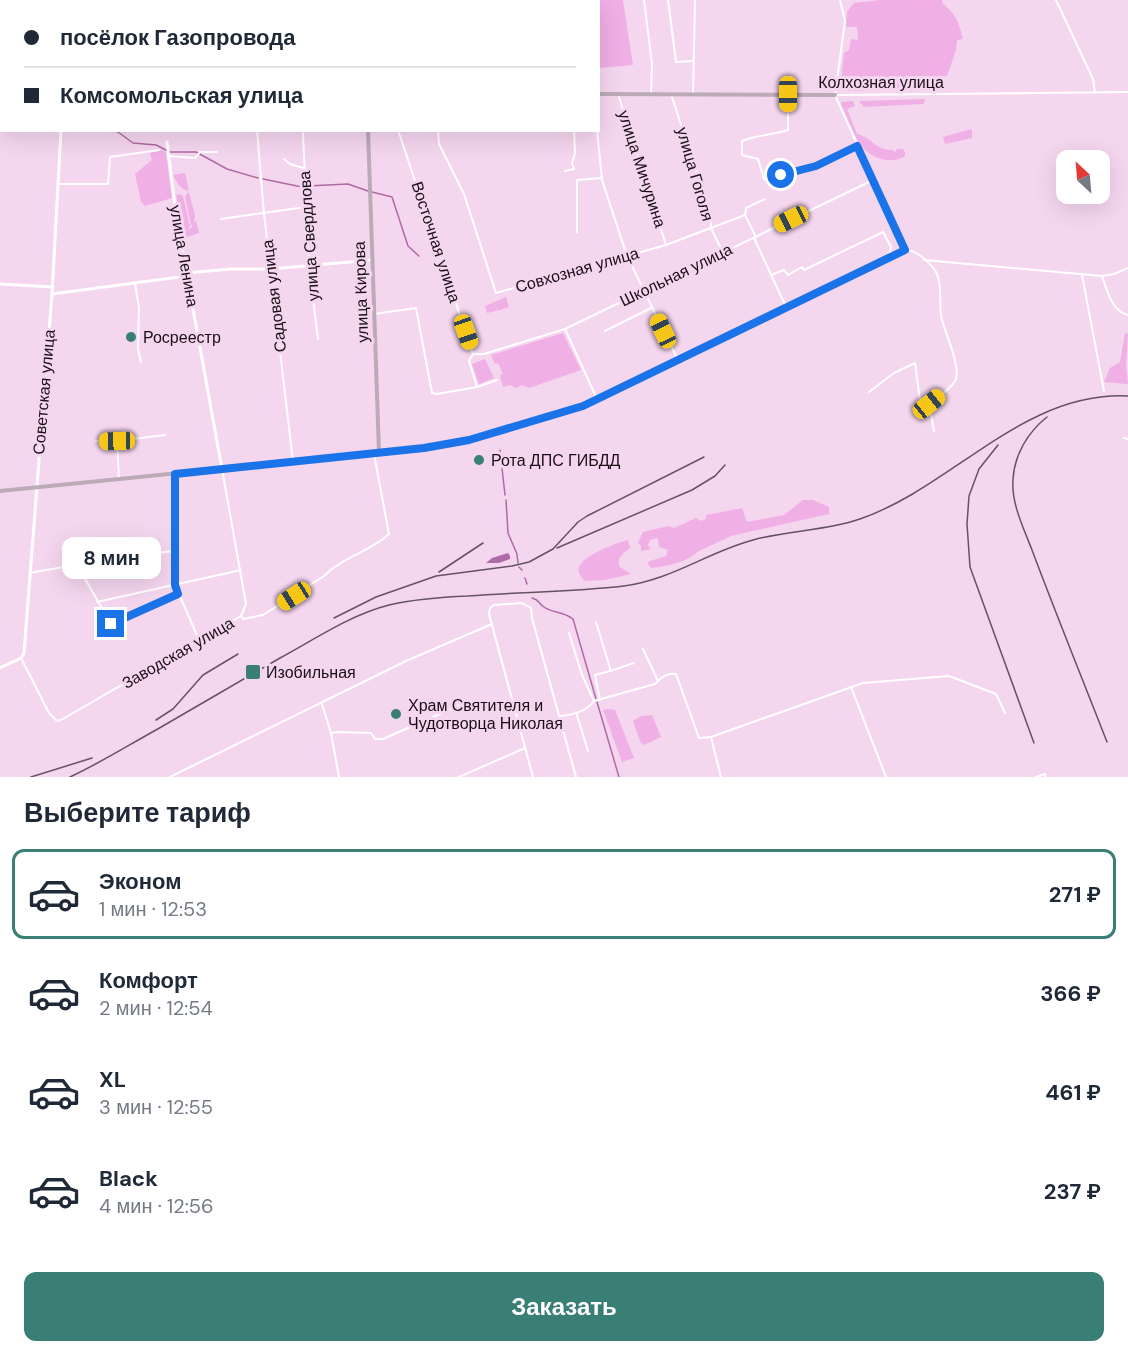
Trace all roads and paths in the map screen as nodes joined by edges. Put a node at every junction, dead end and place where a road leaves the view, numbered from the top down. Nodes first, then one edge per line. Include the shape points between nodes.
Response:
1 (644, 0) edge
2 (668, 0) edge
3 (695, 0) edge
4 (840, 0) edge
5 (1056, 0) edge
6 (693, 61) junction
7 (1128, 92) edge
8 (671, 93) junction
9 (1095, 93) junction
10 (600, 94) edge
11 (618, 94) junction
12 (651, 94) junction
13 (693, 94) junction
14 (788, 94) junction
15 (835, 95) junction
16 (61, 132) edge
17 (258, 132) edge
18 (368, 132) edge
19 (399, 132) edge
20 (438, 132) edge
21 (574, 132) edge
22 (597, 132) edge
23 (303, 133) dead end
24 (167, 142) dead end
25 (857, 146) junction
26 (159, 150) dead end
27 (167, 152) junction
28 (217, 152) dead end
29 (284, 159) dead end
30 (304, 168) junction
31 (565, 171) dead end
32 (602, 178) junction
33 (873, 180) junction
34 (58, 184) junction
35 (765, 199) dead end
36 (306, 207) junction
37 (264, 214) junction
38 (745, 215) junction
39 (221, 219) dead end
40 (711, 228) junction
41 (577, 232) dead end
42 (755, 237) junction
43 (666, 245) junction
44 (905, 250) junction
45 (723, 253) junction
46 (627, 256) junction
47 (889, 259) junction
48 (372, 260) junction
49 (924, 260) junction
50 (309, 266) junction
51 (1128, 268) edge
52 (272, 269) junction
53 (187, 274) junction
54 (771, 275) junction
55 (1082, 275) junction
56 (1102, 276) junction
57 (135, 283) junction
58 (0, 284) edge
59 (53, 287) junction
60 (644, 291) junction
61 (52, 294) junction
62 (652, 308) junction
63 (787, 309) junction
64 (373, 314) junction
65 (1128, 315) edge
66 (565, 329) junction
67 (605, 331) dead end
68 (318, 339) dead end
69 (473, 354) junction
70 (678, 360) junction
71 (141, 362) dead end
72 (497, 380) dead end
73 (477, 387) junction
74 (1104, 391) dead end
75 (869, 392) dead end
76 (597, 399) junction
77 (929, 405) junction
78 (934, 431) dead end
79 (165, 435) dead end
80 (1124, 438) dead end
81 (1128, 439) edge
82 (96, 441) dead end
83 (117, 441) junction
84 (376, 453) junction
85 (292, 462) junction
86 (222, 469) junction
87 (175, 474) junction
88 (119, 479) junction
89 (36, 488) junction
90 (0, 491) edge
91 (389, 534) joint
92 (175, 550) junction
93 (77, 565) junction
94 (241, 570) junction
95 (29, 573) junction
96 (175, 585) junction
97 (178, 594) junction
98 (97, 602) junction
99 (241, 616) junction
100 (596, 622) dead end
101 (492, 624) junction
102 (569, 633) dead end
103 (199, 640) junction
104 (643, 649) dead end
105 (21, 658) junction
106 (634, 663) dead end
107 (0, 668) edge
108 (610, 670) junction
109 (658, 681) junction
110 (851, 687) junction
111 (600, 700) junction
112 (469, 701) dead end
113 (594, 701) junction
114 (322, 703) junction
115 (576, 712) junction
116 (1005, 713) dead end
117 (560, 716) junction
118 (331, 733) junction
119 (711, 737) junction
120 (525, 748) junction
121 (588, 751) dead end
122 (170, 777) edge
123 (339, 777) edge
124 (459, 777) edge
125 (533, 777) edge
126 (576, 777) edge
127 (722, 777) edge
128 (886, 777) edge
129 (1036, 777) edge
130 (1046, 777) edge

1 - 12 street via 652,64
2 - 6 street via 676,62
3 - 6 street
4 - 15 street via 845,21
5 - 9 street via 1094,79
6 - 13 street
7 - 9 street, Колхозная улица
8 - 12 main road, Колхозная улица
8 - 13 main road, Колхозная улица
8 - 40 street, улица Гоголя via 711,215
9 - 15 street, Колхозная улица
10 - 11 main road, Колхозная улица
11 - 12 main road, Колхозная улица
11 - 43 street, улица Мичурина
13 - 14 main road, Колхозная улица
14 - 15 main road, Колхозная улица
14 - 25 street via 788,130 742,141 742,154 758,159 764,179 816,166
15 - 25 street
16 - 34 street, Советская улица
17 - 37 street, Садовая улица
18 - 48 main road, улица Кирова
19 - 69 street, Восточная улица
20 - 46 street, Совхозная улица via 441,147 464,194 496,293
21 - 31 street via 574,169
22 - 32 street
23 - 30 street, улица Свердлова
24 - 27 street, улица Ленина
25 - 33 street
26 - 34 street via 110,157 108,184
27 - 28 street via 195,158 200,152
27 - 53 street, улица Ленина
29 - 30 street
30 - 36 street, улица Свердлова
32 - 41 street via 577,180
32 - 46 street
33 - 42 street, Школьная улица
33 - 44 street
34 - 59 street, Советская улица
35 - 38 street, Совхозная улица via 747,208
36 - 37 street
36 - 50 street, улица Свердлова
37 - 39 street
37 - 52 street, Садовая улица
38 - 40 street, Совхозная улица
38 - 42 street
40 - 43 street, Совхозная улица
40 - 45 street, улица Гоголя
42 - 45 street, Школьная улица
42 - 54 street
43 - 46 street, Совхозная улица
44 - 47 street
44 - 49 street via 910,249
45 - 60 street, Школьная улица
46 - 60 street
47 - 54 street via 891,247 883,232 804,270 802,267 788,275 784,270
47 - 63 street
48 - 50 street
48 - 64 main road, улица Кирова
49 - 55 street
49 - 77 street via 937,274 940,313 957,368 953,384
50 - 52 street
50 - 68 street, улица Свердлова
51 - 56 street
52 - 53 street
52 - 85 street, Садовая улица
53 - 57 street
53 - 86 street, улица Ленина
54 - 63 street
55 - 56 street
55 - 74 street
56 - 65 street via 1114,306
57 - 61 street
57 - 71 street
58 - 59 street
59 - 61 street, Советская улица
60 - 62 street
60 - 66 street, Школьная улица
61 - 89 street, Советская улица
62 - 67 street
62 - 70 street
63 - 70 street
64 - 73 street via 416,308 432,393
64 - 84 main road, улица Кирова
66 - 69 street, Школьная улица
66 - 76 street
69 - 73 street, Восточная улица via 469,362
70 - 76 street
72 - 73 street
75 - 77 street via 915,363 920,400
76 - 84 street via 469,440
77 - 78 street
79 - 83 street
80 - 81 street
82 - 83 street
83 - 88 street
84 - 85 main road
84 - 91 street, улица Кирова
85 - 86 main road
86 - 87 main road
86 - 94 street, улица Ленина
87 - 88 main road
87 - 92 street
88 - 89 main road
89 - 90 main road
89 - 95 street, Советская улица
91 - 99 street, Заводская улица via 263,615 243,619
92 - 93 street
92 - 96 street
93 - 95 street
93 - 98 street
94 - 96 street
94 - 99 street, улица Ленина via 246,604
95 - 105 street, Советская улица
96 - 97 street
96 - 98 street
97 - 98 street via 111,624
97 - 103 street
99 - 103 street, Заводская улица
100 - 108 street
101 - 114 street
101 - 117 street via 489,614 494,605 522,603 531,608
101 - 120 street
102 - 113 street
103 - 105 street, Заводская улица via 57,721
104 - 109 street
105 - 107 street
106 - 108 street
108 - 111 street via 595,675
109 - 111 street
109 - 119 street via 676,674 699,738
110 - 116 street via 863,682 949,676 996,694
110 - 119 street
110 - 128 street
111 - 113 street
112 - 118 street via 383,739 375,739 371,733
113 - 115 street via 589,708
114 - 118 street
114 - 122 street
115 - 117 street
115 - 121 street
117 - 126 street
118 - 123 street
119 - 127 street
120 - 124 street
120 - 125 street
129 - 130 street

